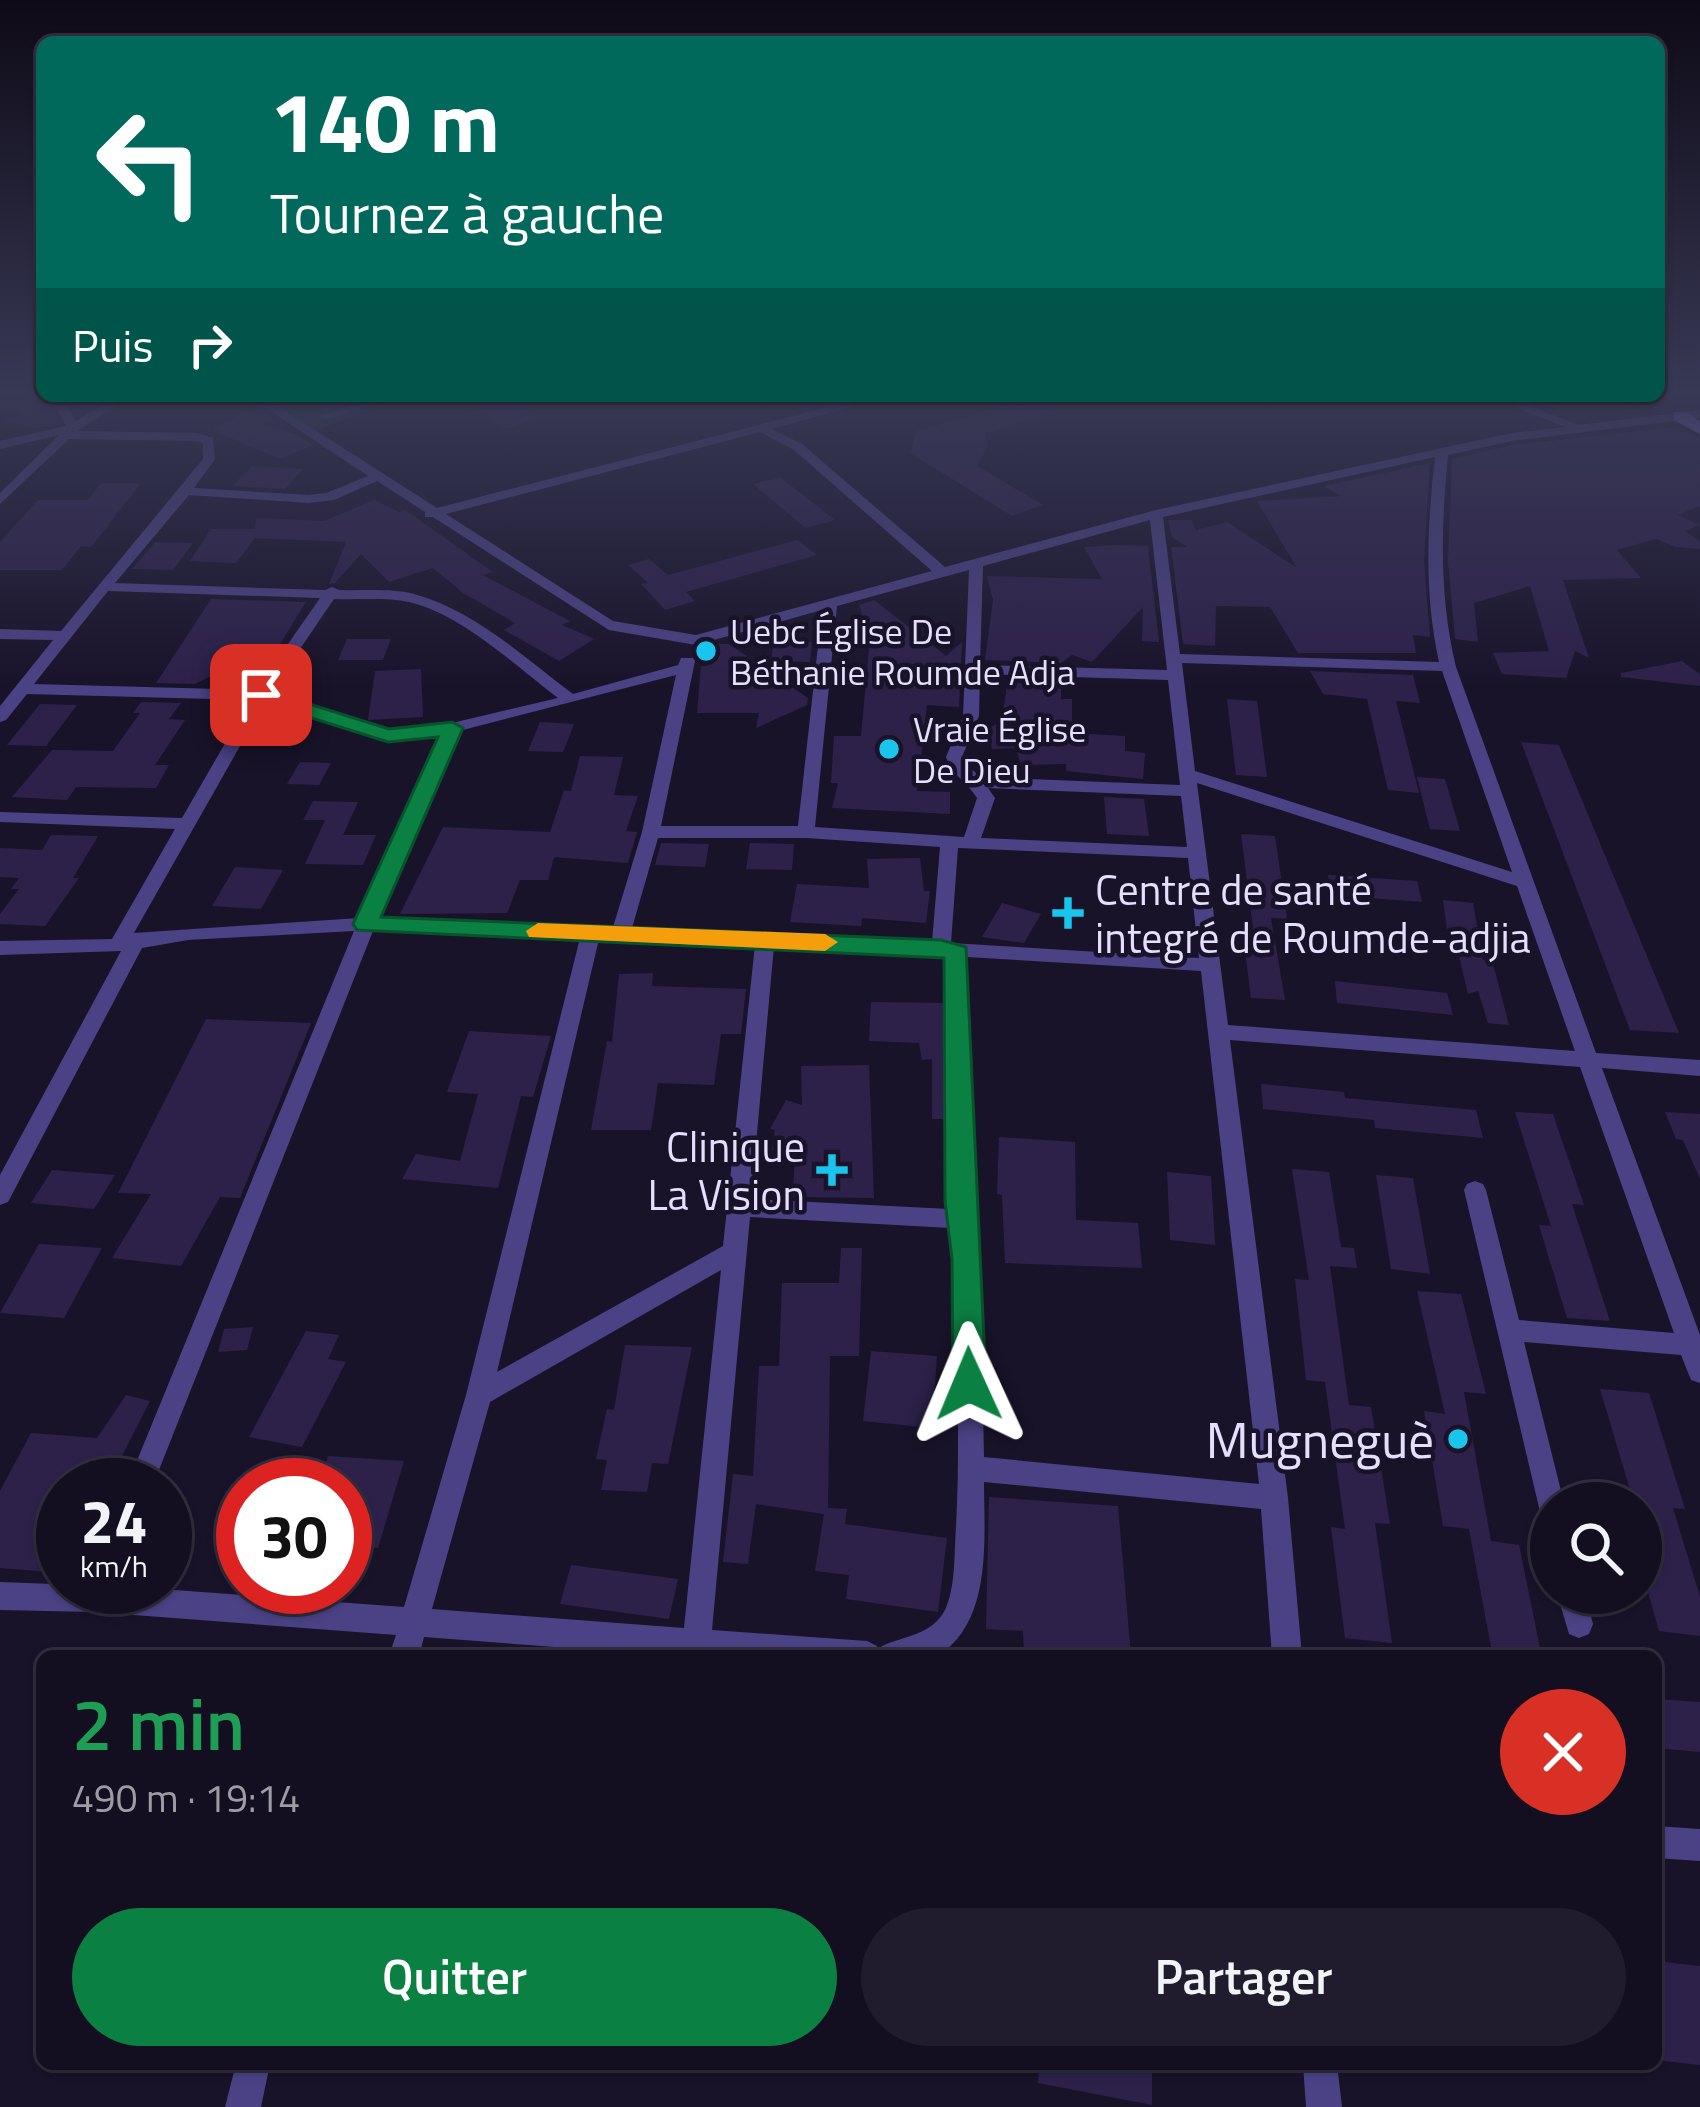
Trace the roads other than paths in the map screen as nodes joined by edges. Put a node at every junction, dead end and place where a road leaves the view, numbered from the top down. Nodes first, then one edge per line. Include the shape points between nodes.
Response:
1 (343, 490) edge
2 (394, 490) edge
3 (523, 490) edge
4 (848, 490) edge
5 (1265, 490) edge
6 (1438, 490) edge
7 (184, 491) joint
8 (430, 514) junction
9 (1156, 514) junction
10 (976, 563) junction
11 (942, 572) junction
12 (104, 586) junction
13 (332, 591) junction
14 (830, 602) junction
15 (0, 634) edge
16 (62, 636) junction
17 (696, 640) junction
18 (1174, 667) junction
19 (1448, 667) junction
20 (685, 668) junction
21 (972, 669) junction
22 (23, 689) junction
23 (261, 695) junction
24 (570, 700) junction
25 (0, 717) edge
26 (452, 728) junction
27 (976, 782) junction
28 (1188, 782) junction
29 (0, 817) edge
30 (190, 824) junction
31 (650, 832) junction
32 (806, 832) junction
33 (960, 844) junction
34 (1197, 853) junction
35 (1526, 883) junction
36 (366, 924) junction
37 (591, 933) junction
38 (620, 934) junction
39 (765, 939) junction
40 (127, 942) junction
41 (0, 948) edge
42 (949, 951) junction
43 (1210, 965) junction
44 (1219, 1032) junction
45 (1588, 1059) junction
46 (1700, 1068) edge
47 (1475, 1190) dead end
48 (0, 1196) edge
49 (737, 1207) junction
50 (961, 1219) junction
51 (736, 1250) junction
52 (1509, 1330) junction
53 (1695, 1346) edge
54 (1700, 1372) edge
55 (479, 1395) junction
56 (151, 1458) edge
57 (971, 1468) junction
58 (1545, 1482) edge
59 (1274, 1498) junction
60 (36, 1595) edge
61 (0, 1596) edge
62 (192, 1601) edge
63 (1576, 1614) edge
64 (418, 1619) junction
65 (1579, 1624) dead end
66 (697, 1640) junction
67 (406, 1650) edge
68 (803, 1650) edge
69 (926, 1650) edge
70 (1287, 1650) edge
71 (1662, 1842) edge
72 (1700, 1845) edge
73 (252, 2070) edge
74 (1321, 2070) edge
75 (243, 2107) edge
76 (1324, 2107) edge

1 - 7 street via 309,499
2 - 8 street
3 - 8 street
4 - 11 street
5 - 9 street
6 - 19 street via 1437,626
7 - 12 street
8 - 17 street via 609,625
9 - 10 street
9 - 18 street
10 - 11 street
10 - 21 street
11 - 14 street
12 - 13 street
12 - 16 street
13 - 23 street
13 - 24 street via 433,605
14 - 17 street
14 - 32 street
15 - 16 street
16 - 22 street
17 - 20 street
18 - 19 street
18 - 21 street
18 - 28 street
19 - 35 street
20 - 24 street
20 - 31 street
21 - 27 street via 971,716 954,757
22 - 23 street
22 - 25 street
23 - 26 street via 388,736
23 - 30 street
24 - 26 street
26 - 36 street
27 - 28 street
27 - 33 street via 985,806
28 - 34 street
28 - 35 street
29 - 30 street
30 - 40 street
31 - 32 street
31 - 38 street
32 - 33 street
33 - 34 street
33 - 42 street
34 - 43 street
35 - 45 street
36 - 37 street
36 - 40 street
36 - 56 street
37 - 38 street
37 - 55 street
38 - 39 street
39 - 42 street
39 - 49 street
40 - 41 street
40 - 48 street
42 - 43 street
42 - 50 street
43 - 44 street
44 - 45 street
44 - 59 street
45 - 46 street
45 - 53 street
47 - 52 street
49 - 50 street
49 - 51 street
50 - 57 street
51 - 55 street
51 - 66 street
52 - 53 street
52 - 58 street
53 - 54 street
55 - 64 street
57 - 59 street
57 - 69 street via 958,1619
59 - 70 street
60 - 61 street
62 - 64 street
63 - 65 street
64 - 66 street
64 - 67 street
66 - 68 street
71 - 72 street
73 - 75 street
74 - 76 street

